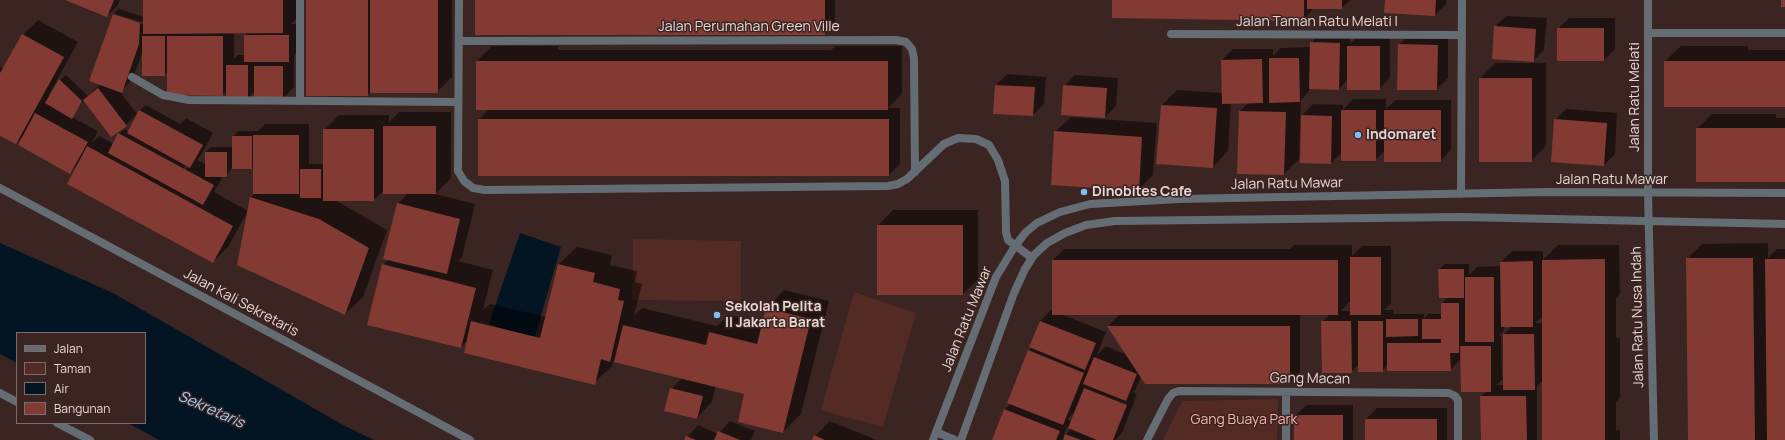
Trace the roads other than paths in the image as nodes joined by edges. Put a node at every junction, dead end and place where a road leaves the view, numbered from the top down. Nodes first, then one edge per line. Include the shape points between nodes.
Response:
1 (300, 0) edge
2 (459, 0) edge
3 (1462, 0) edge
4 (1648, 0) edge
5 (1648, 33) junction
6 (1785, 33) edge
7 (1171, 34) dead end
8 (1462, 36) junction
9 (459, 41) junction
10 (132, 77) dead end
11 (300, 101) junction
12 (458, 102) junction
13 (915, 172) junction
14 (0, 188) edge
15 (1648, 193) junction
16 (1785, 193) edge
17 (1461, 194) junction
18 (1649, 220) junction
19 (1785, 224) edge
20 (1015, 246) junction
21 (1032, 258) junction
22 (1286, 392) junction
23 (0, 393) edge
24 (16, 401) edge
25 (59, 424) edge
26 (935, 436) edge
27 (90, 440) edge
28 (470, 440) edge
29 (956, 440) edge
30 (961, 440) edge
31 (1146, 440) edge
32 (1286, 440) edge
33 (1458, 440) edge
34 (1654, 440) edge

1 - 11 street
2 - 9 street
3 - 8 street
4 - 5 street, Jalan Ratu Melati
5 - 6 street
5 - 15 street, Jalan Ratu Melati
7 - 8 street, Jalan Taman Ratu Melati I
8 - 17 street
9 - 12 street
9 - 13 street, Jalan Perumahan Green Ville via 906,42 912,49 914,58
10 - 11 street via 163,95 189,100
11 - 12 street
12 - 13 street via 458,171 464,181 474,188 485,190 888,186 898,184
13 - 20 street via 944,144 958,138 976,139 989,145 998,160 1005,181 1006,232 1008,240
14 - 28 street, Jalan Kali Sekretaris
15 - 16 street, Jalan Ratu Mawar
15 - 17 street, Jalan Ratu Mawar
15 - 18 street, Jalan Ratu Nusa Indah
17 - 20 street, Jalan Ratu Mawar via 1180,199 1090,204 1060,212 1037,223
18 - 19 street
18 - 21 street via 1461,218 1115,221 1086,225 1065,233 1047,244
18 - 34 street, Jalan Ratu Nusa Indah
20 - 21 street
20 - 26 street, Jalan Ratu Mawar via 996,277
21 - 30 street via 1014,293
22 - 31 street, Gang Macan via 1180,391 1168,400
22 - 32 street
22 - 33 street, Gang Macan via 1450,394 1458,400
23 - 24 street
25 - 27 street
26 - 29 street

